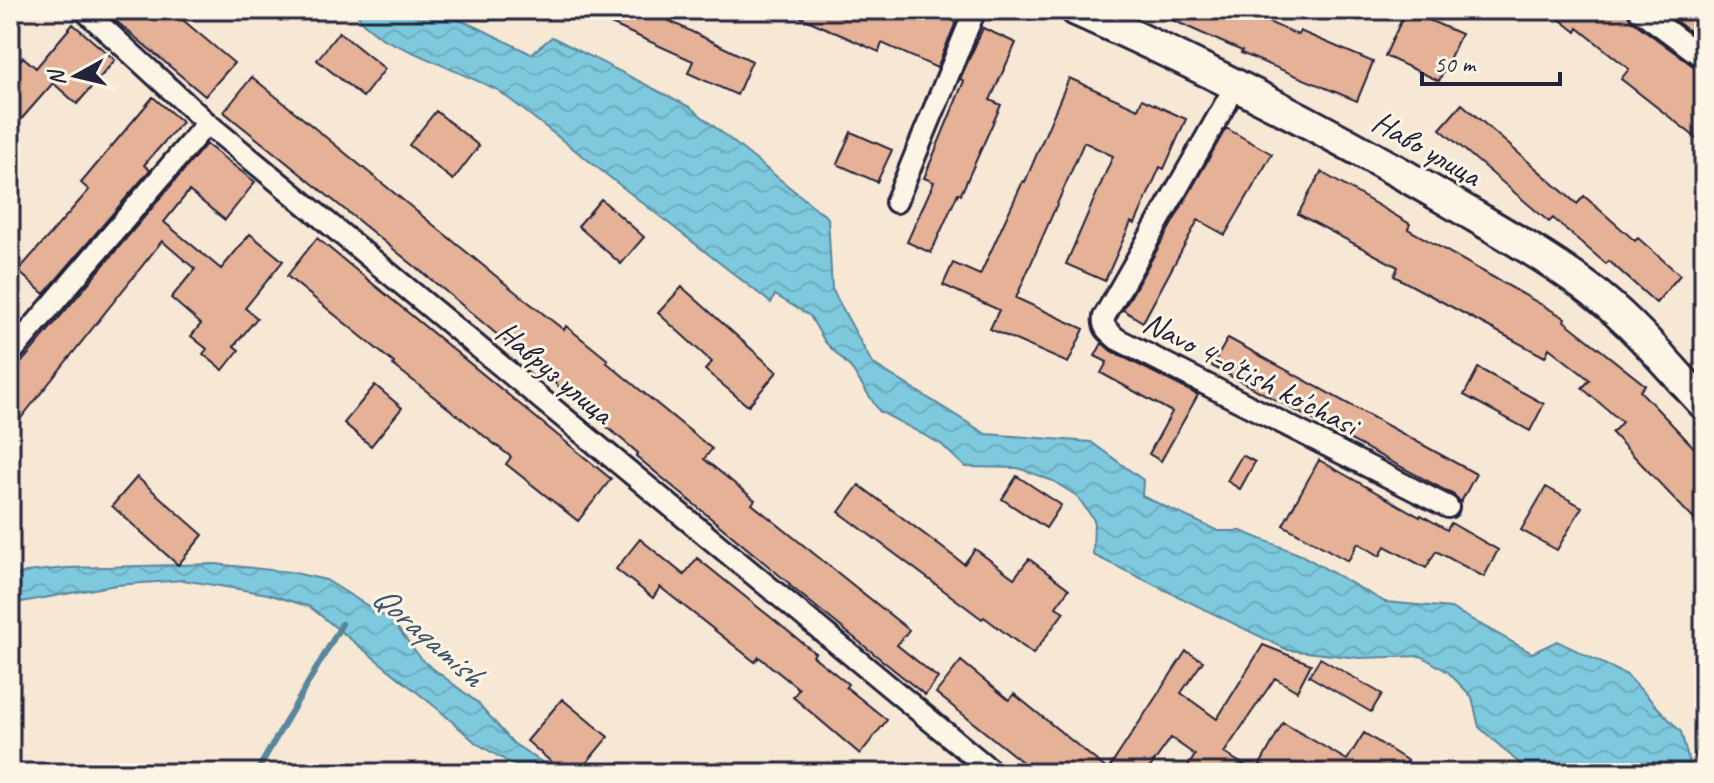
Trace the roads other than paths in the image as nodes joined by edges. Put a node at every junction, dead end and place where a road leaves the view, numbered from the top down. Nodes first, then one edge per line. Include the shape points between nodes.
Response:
1 (84, 10) edge
2 (975, 10) edge
3 (1076, 10) edge
4 (1639, 10) edge
5 (1704, 58) edge
6 (1235, 87) junction
7 (207, 123) junction
8 (896, 202) dead end
9 (10, 354) edge
10 (1704, 404) edge
11 (1448, 507) dead end
12 (994, 773) edge

1 - 7 street, Навруз улица
2 - 8 street
3 - 6 street, Наво улица
4 - 5 street
6 - 10 street, Наво улица via 1376,158 1527,247 1598,296
6 - 11 street, Navo 4-o'tish ko'chasi via 1104,317 1106,330
7 - 9 street
7 - 12 street, Навруз улица

